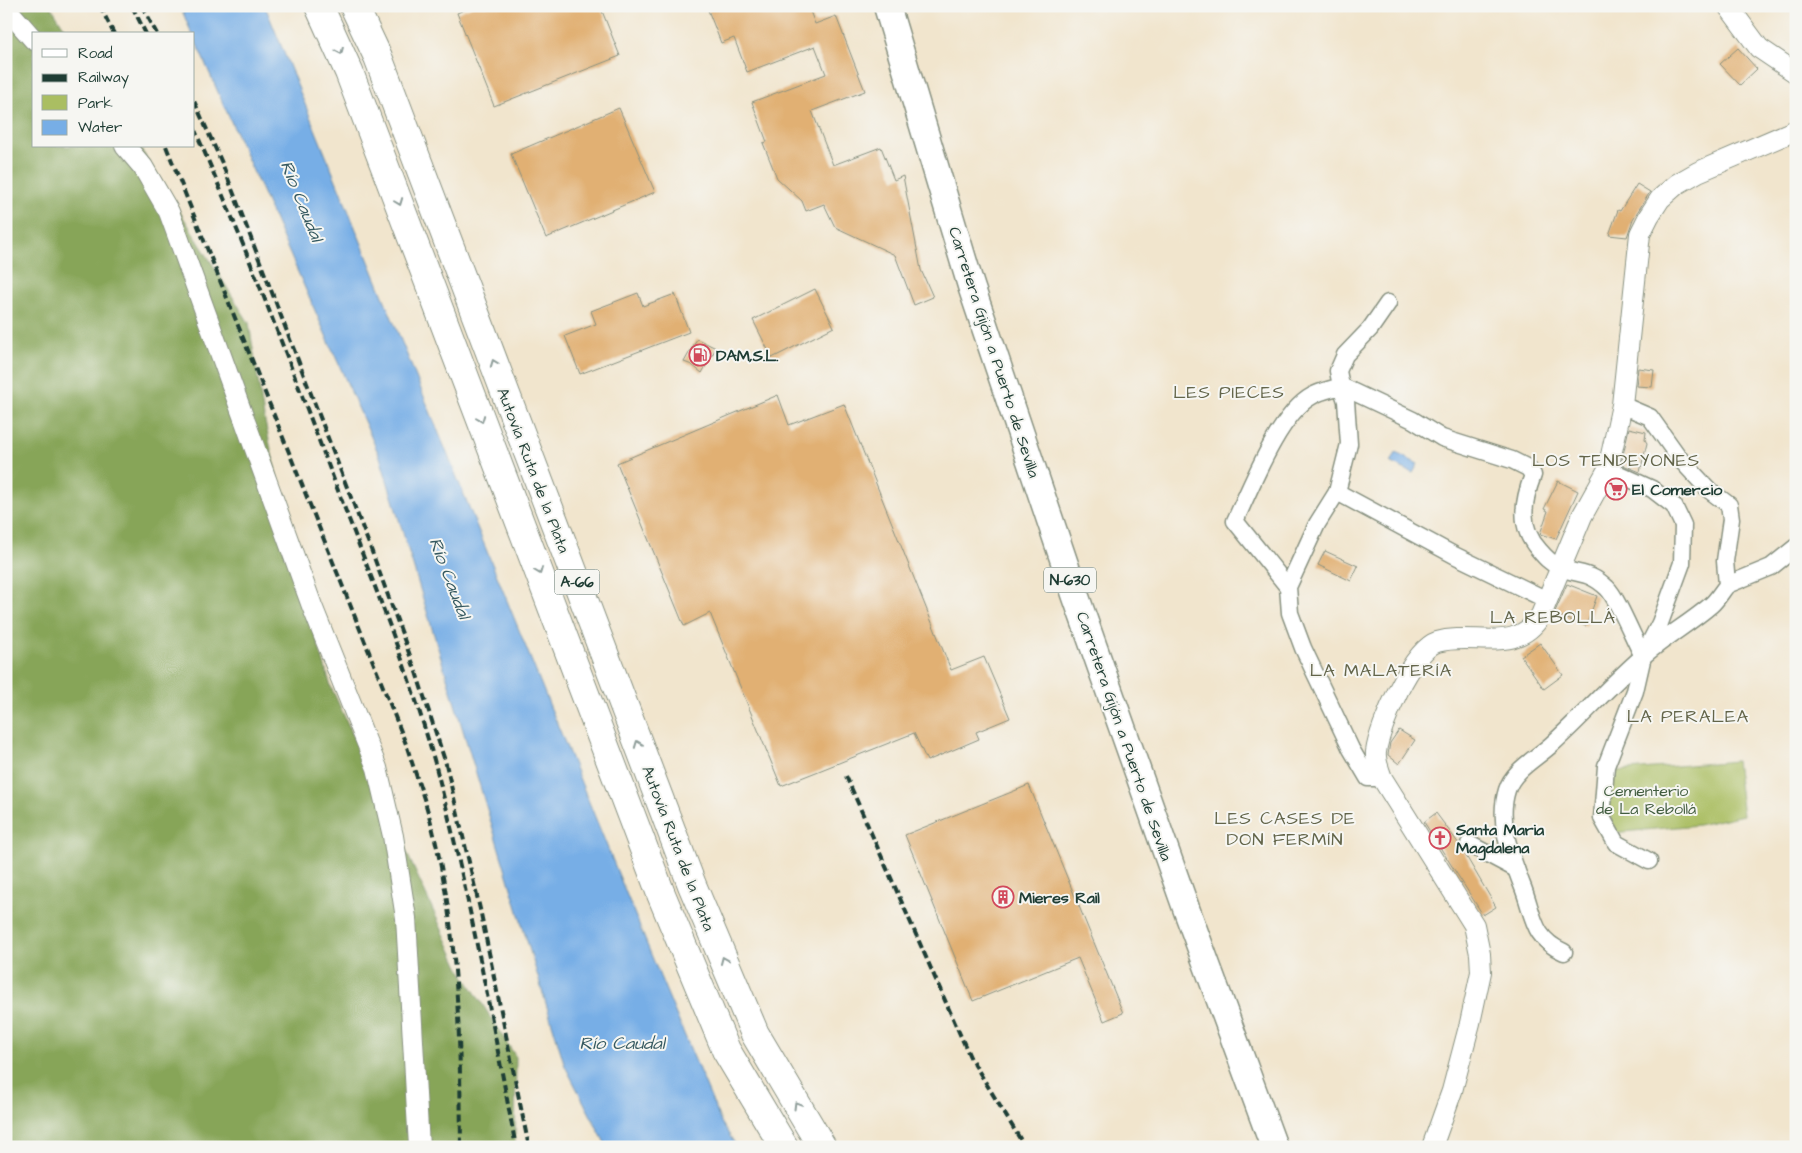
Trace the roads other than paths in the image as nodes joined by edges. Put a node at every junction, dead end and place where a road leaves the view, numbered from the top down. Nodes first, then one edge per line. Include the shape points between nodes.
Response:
1 (319, 6) edge
2 (354, 6) edge
3 (887, 6) edge
4 (1728, 6) edge
5 (6, 8) edge
6 (32, 38) edge
7 (1796, 73) edge
8 (1796, 130) edge
9 (128, 148) edge
10 (1388, 303) dead end
11 (1341, 386) junction
12 (1622, 405) junction
13 (1608, 469) junction
14 (1337, 492) junction
15 (1796, 547) edge
16 (1560, 568) junction
17 (1727, 584) junction
18 (1288, 587) junction
19 (1547, 600) junction
20 (1643, 656) junction
21 (1382, 778) junction
22 (1469, 844) dead end
23 (1649, 861) dead end
24 (1516, 868) junction
25 (1564, 952) dead end
26 (419, 1147) edge
27 (784, 1147) edge
28 (822, 1147) edge
29 (1274, 1147) edge
30 (1432, 1147) edge

1 -> 27 highway, Autovía Ruta de la Plata / A-66 via 349,72 661,894 726,1050
28 -> 2 highway, Autovía Ruta de la Plata / A-66 via 755,1034 692,885 378,57
3 - 29 highway, Carretera Gijón a Puerto de Sevilla / N-630 via 971,286 1073,588
4 - 7 street via 1760,48
5 - 6 street
8 - 12 street via 1677,184 1660,198 1648,216 1640,234
9 - 26 street via 143,167 169,212 312,606 377,768 393,836 406,918
10 - 11 street via 1370,329 1345,355 1338,371
11 - 14 street via 1346,401 1349,444
11 - 16 street via 1413,420 1442,438 1528,468 1533,475 1524,503 1524,524 1531,542
11 - 18 street via 1312,396 1291,413 1235,521
12 - 13 street
12 - 17 street via 1650,417 1680,459 1709,490 1729,505 1731,518 1725,561
13 - 16 street via 1582,516
13 - 20 street via 1652,489 1674,506 1683,525 1682,563 1660,623
14 - 18 street via 1316,524
14 - 19 street via 1454,555
15 - 17 street via 1771,567
16 - 19 street
16 - 20 street via 1590,574 1609,590
17 - 20 street via 1712,604
18 - 21 street via 1290,613 1303,648 1351,749 1368,778
19 - 21 street via 1534,627 1526,634 1502,639 1436,642 1425,648 1382,726 1375,755
20 - 23 street via 1635,691 1606,766 1602,818 1616,843
20 - 24 street via 1575,724 1523,768 1508,787 1504,804 1505,832
21 - 30 street via 1474,925 1480,954 1482,972 1470,1023 1452,1091
22 - 24 street
24 - 25 street via 1533,924 1550,946

